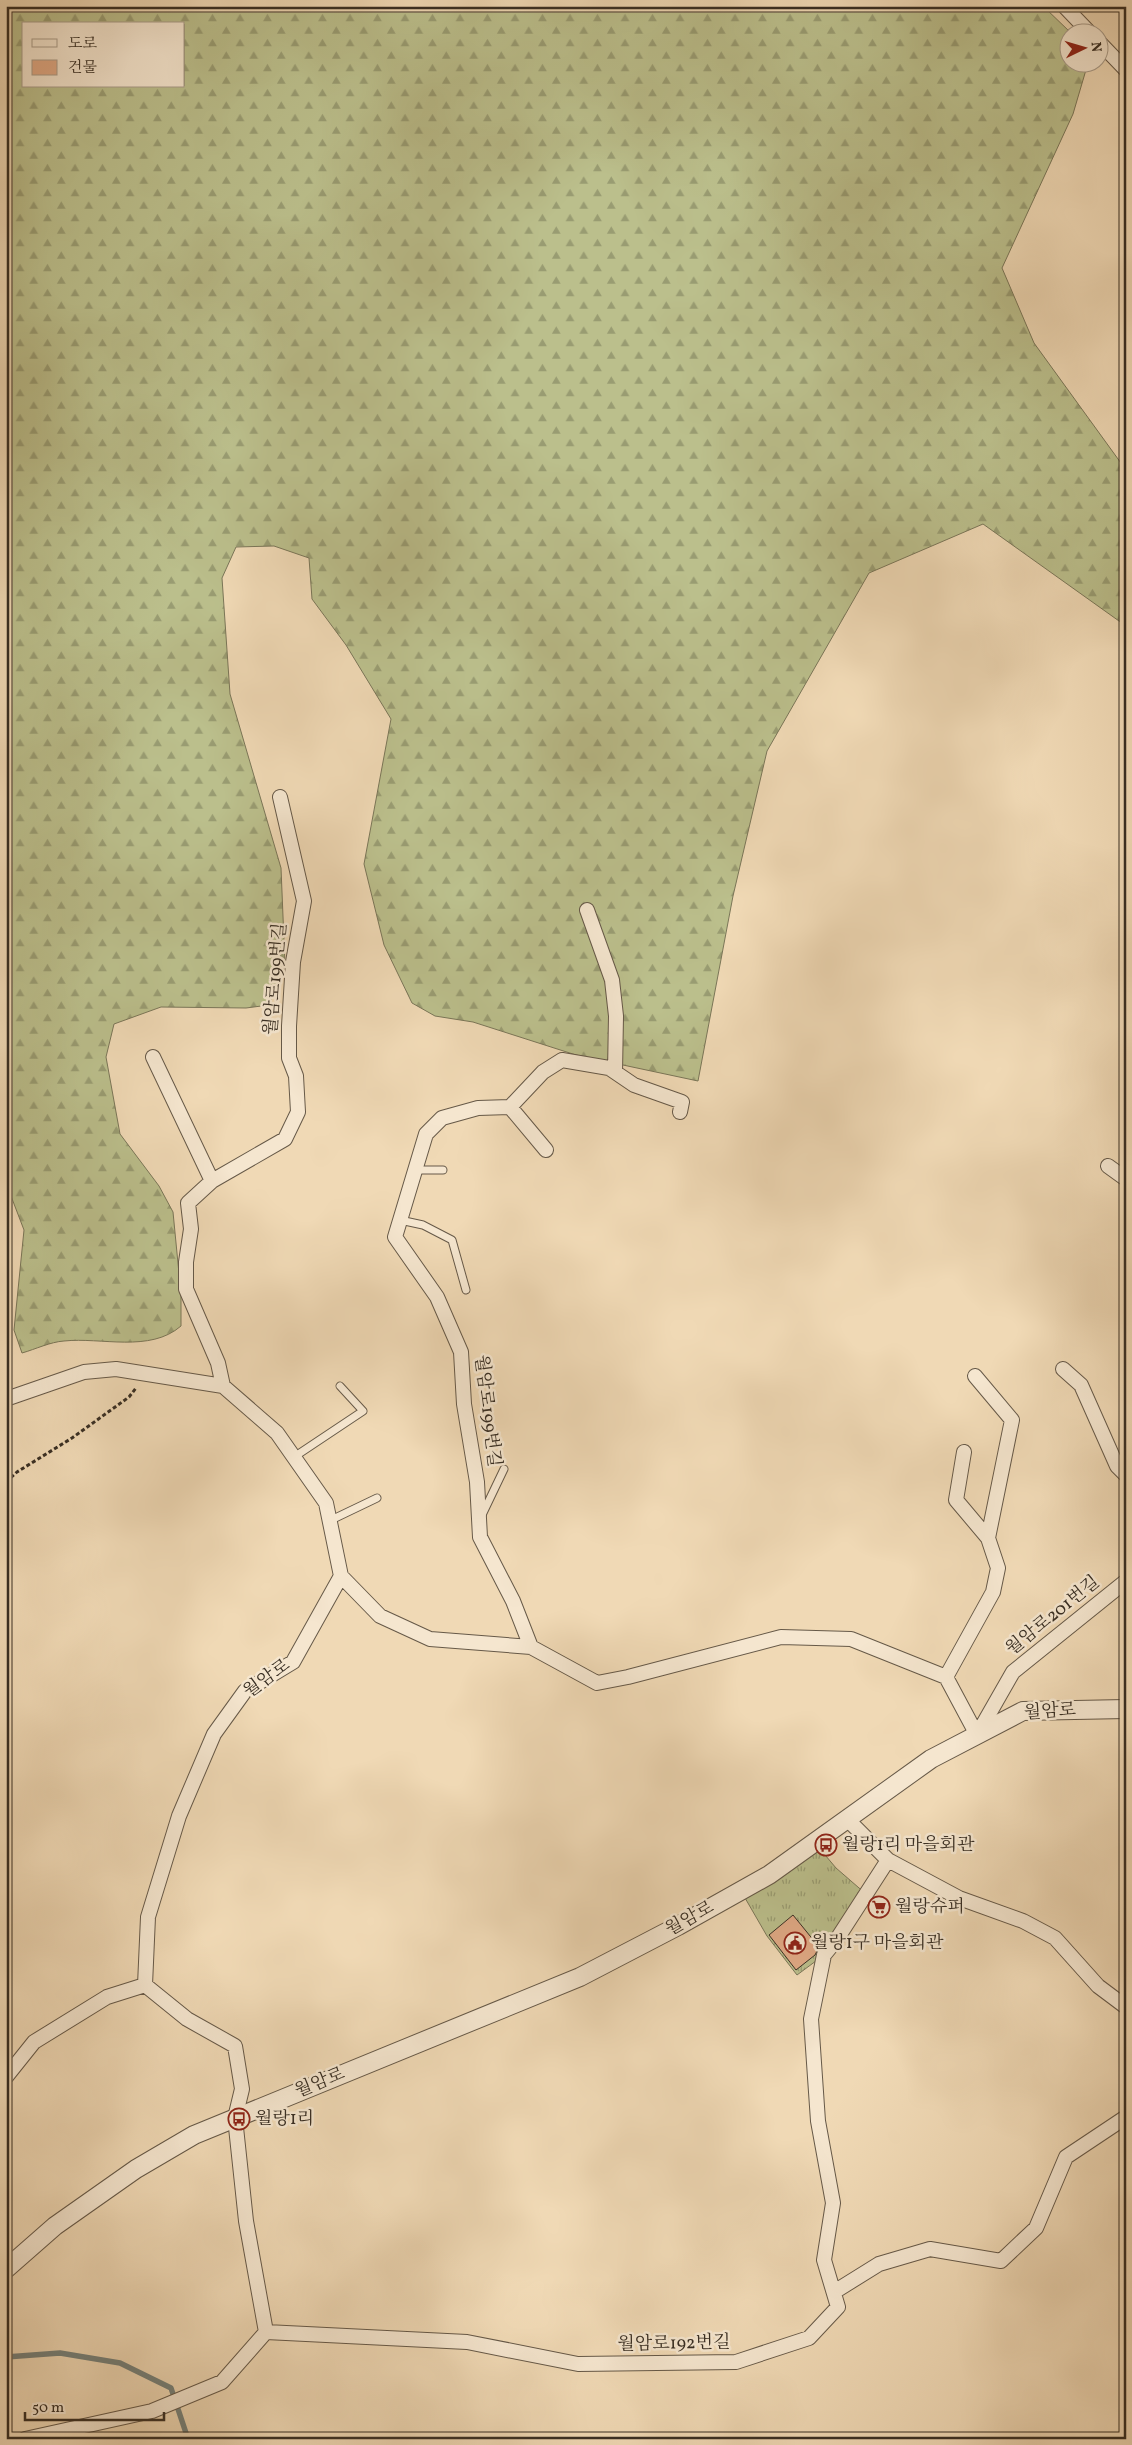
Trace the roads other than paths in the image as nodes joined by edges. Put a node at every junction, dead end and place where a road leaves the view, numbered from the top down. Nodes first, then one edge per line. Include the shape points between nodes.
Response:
1 (1064, 6) edge
2 (1079, 22) edge
3 (1110, 53) edge
4 (1126, 70) edge
5 (280, 797) dead end
6 (587, 910) dead end
7 (152, 1057) dead end
8 (615, 1072) junction
9 (510, 1107) junction
10 (680, 1112) dead end
11 (546, 1150) dead end
12 (1108, 1166) dead end
13 (415, 1170) junction
14 (443, 1170) dead end
15 (1126, 1179) edge
16 (212, 1181) junction
17 (400, 1220) junction
18 (466, 1290) dead end
19 (1063, 1369) dead end
20 (975, 1376) dead end
21 (223, 1386) junction
22 (340, 1386) dead end
23 (6, 1399) edge
24 (964, 1452) dead end
25 (294, 1457) junction
26 (504, 1470) dead end
27 (1126, 1475) edge
28 (377, 1498) dead end
29 (330, 1521) junction
30 (479, 1522) junction
31 (988, 1538) junction
32 (341, 1576) junction
33 (1126, 1581) edge
34 (531, 1647) junction
35 (946, 1677) junction
36 (1126, 1709) edge
37 (977, 1734) junction
38 (847, 1819) junction
39 (888, 1860) junction
40 (146, 1985) junction
41 (1126, 2007) edge
42 (6, 2077) edge
43 (1126, 2117) edge
44 (235, 2118) junction
45 (10, 2260) edge
46 (834, 2292) junction
47 (266, 2332) junction
48 (25, 2439) edge

1 - 2 street
3 - 4 street
5 - 16 street, 월암로199번길 via 304,901 294,962 289,1026 289,1058 296,1076 298,1112 285,1140
6 - 8 street via 612,980 616,1016
7 - 16 street
8 - 9 street via 609,1068 562,1060 543,1072
8 - 10 street via 634,1085 682,1102
9 - 11 street
9 - 13 street, 월암로199번길 via 478,1108 442,1118 426,1134
12 - 15 street
13 - 14 lane
13 - 17 street, 월암로199번길
16 - 21 street, 월암로199번길 via 188,1203 191,1229 186,1289 218,1363
17 - 18 lane via 423,1225 452,1240
17 - 30 street, 월암로199번길 via 395,1237 437,1297 461,1352
19 - 27 street via 1081,1385 1117,1466
20 - 31 street via 1012,1420
21 - 23 street via 116,1369 84,1372
21 - 25 street via 277,1434
22 - 25 lane via 363,1411
24 - 31 street via 956,1500
25 - 29 street via 326,1502
26 - 30 lane
28 - 29 lane
29 - 32 street
30 - 34 street, 월암로199번길 via 480,1538 513,1601
31 - 35 street via 998,1568 993,1592
32 - 34 street via 380,1616 430,1639
32 - 40 street, 월암로 via 293,1662 245,1691 214,1734 179,1816 148,1917
33 - 37 street, 월암로201번길 via 1013,1672
34 - 35 street via 597,1683 782,1637 851,1639
35 - 37 street
36 - 37 street, 월암로 via 1023,1711
37 - 38 street, 월암로 via 931,1759
38 - 39 street
38 - 44 street, 월암로 via 769,1875 580,1977
39 - 41 street via 959,1898 1022,1921 1055,1938 1098,1986
39 - 46 street, 월암로192번길 via 824,1955 811,2019 818,2121 833,2203 824,2260
40 - 42 street via 107,1997 34,2042
40 - 44 street via 187,2019 235,2046 242,2089
43 - 46 street via 1066,2157 1036,2228 1001,2261 930,2249 879,2264
44 - 45 street, 월암로 via 194,2135 136,2169
44 - 47 street via 246,2221
46 - 47 street, 월암로192번길 via 838,2307 809,2338 736,2362 578,2364 467,2342
47 - 48 street via 222,2382 152,2411

